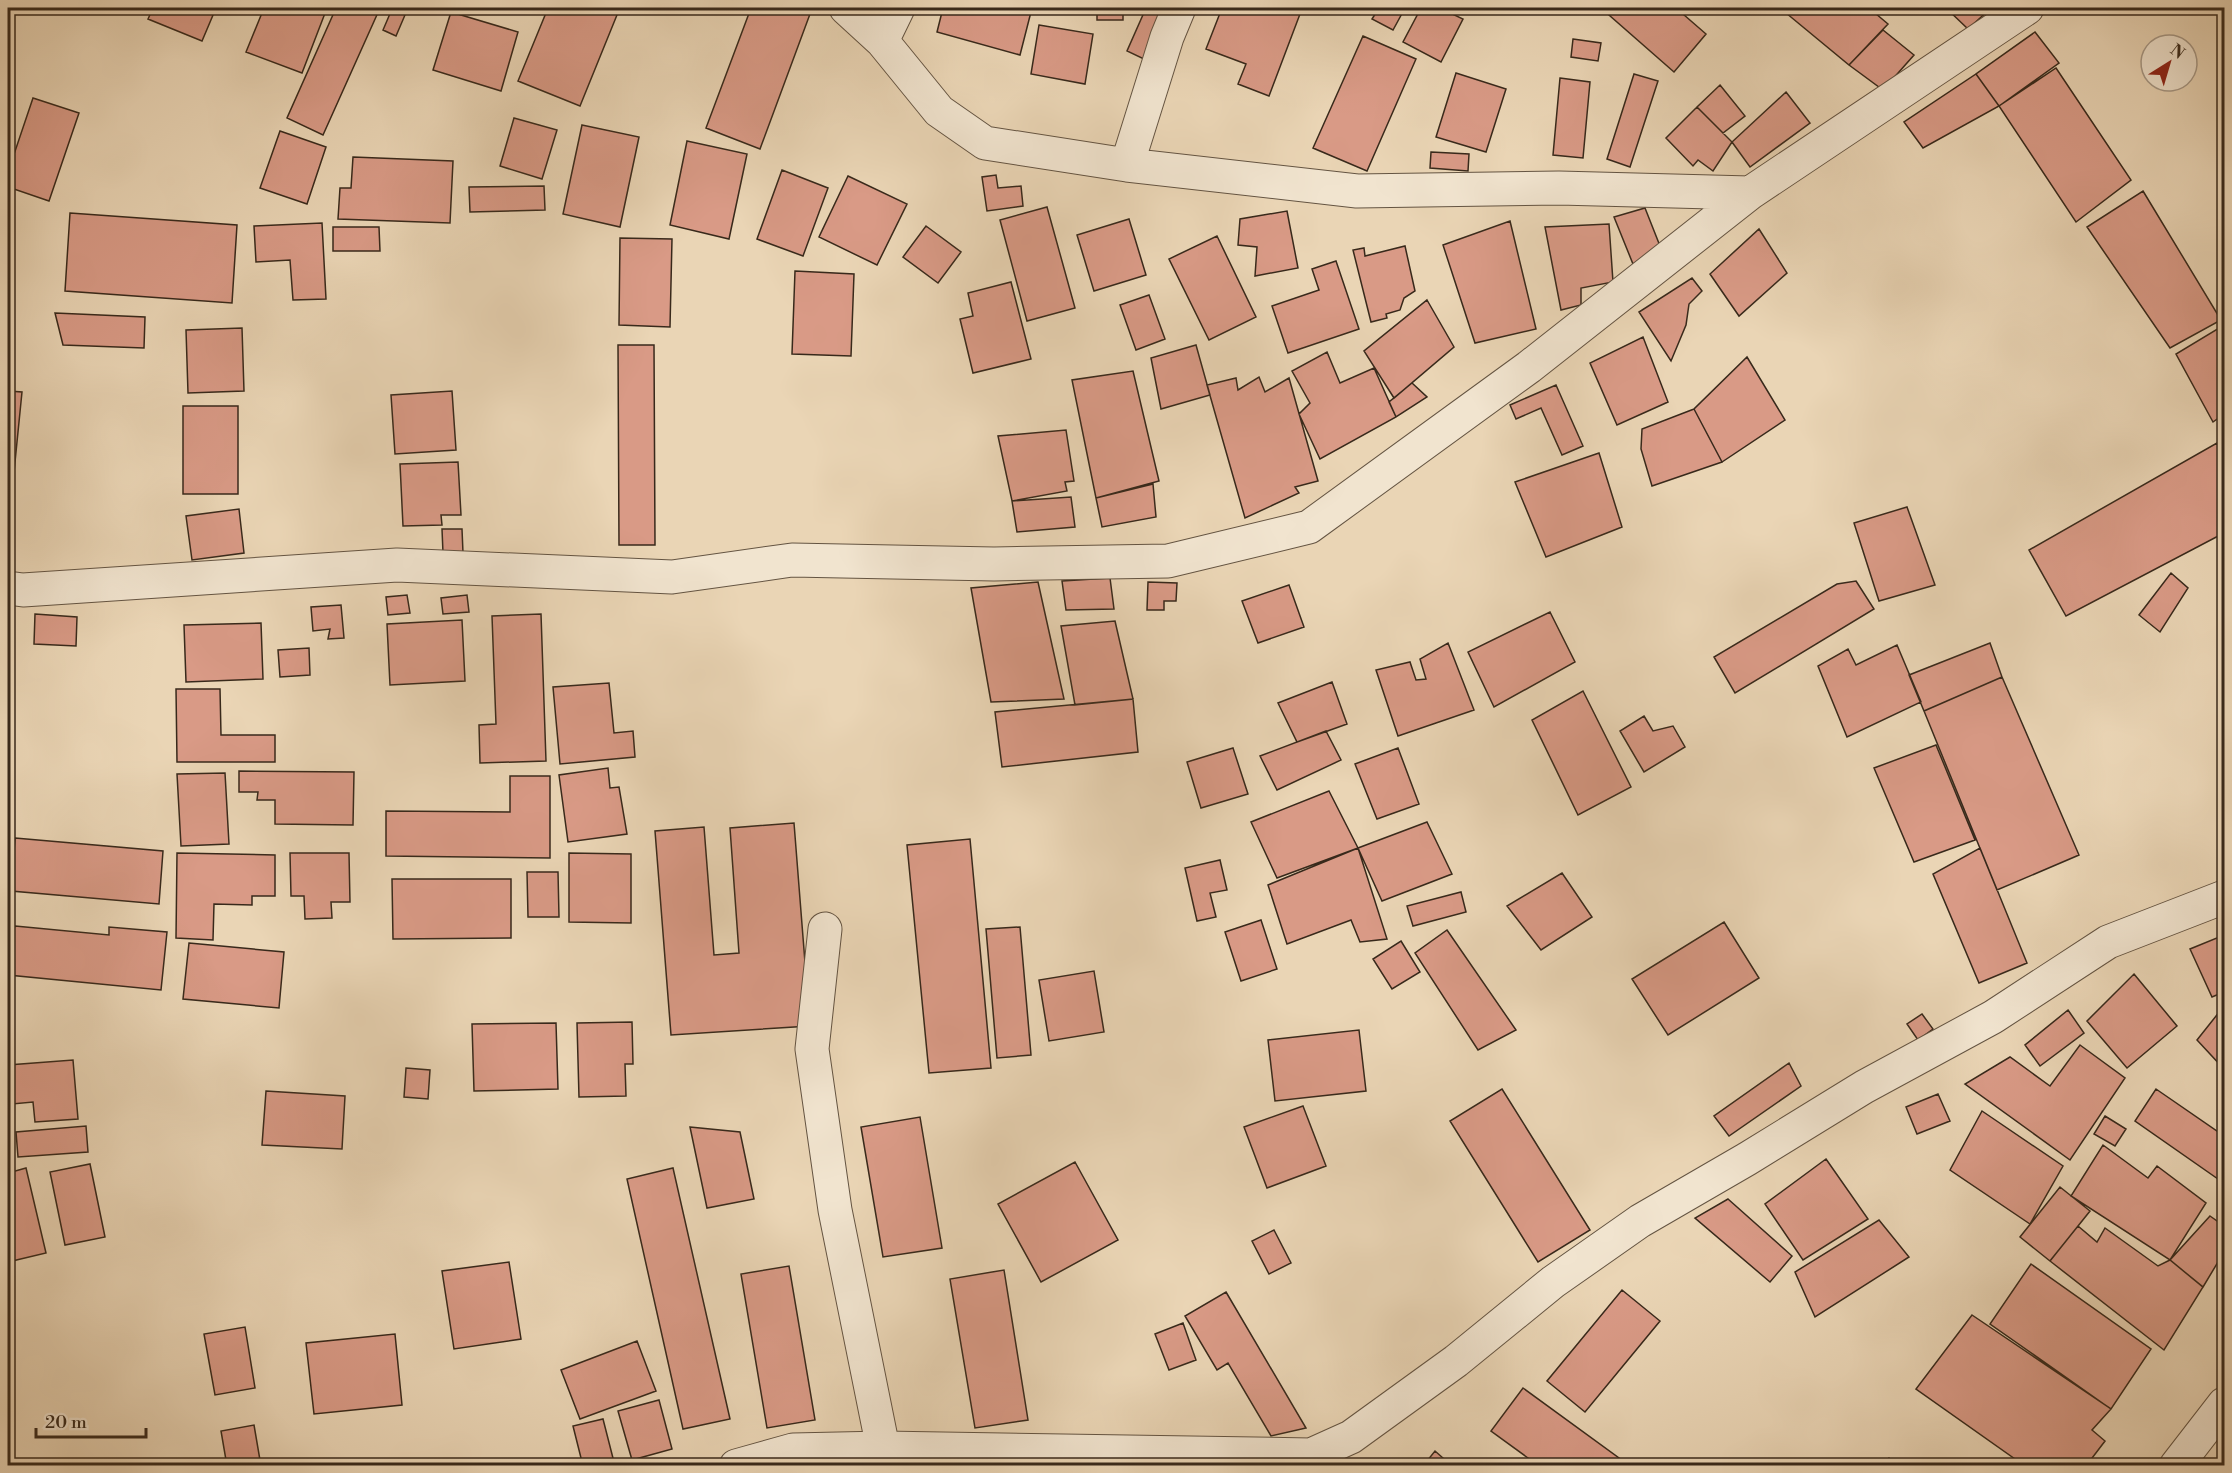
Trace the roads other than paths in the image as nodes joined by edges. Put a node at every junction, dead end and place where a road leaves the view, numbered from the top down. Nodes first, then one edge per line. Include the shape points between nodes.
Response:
1 (846, 8) edge
2 (898, 8) edge
3 (1179, 8) edge
4 (2027, 8) edge
5 (882, 41) junction
6 (1127, 165) junction
7 (1750, 193) junction
8 (8, 588) edge
9 (2224, 897) edge
10 (825, 929) dead end
11 (2224, 1404) edge
12 (883, 1448) junction
13 (793, 1458) edge
14 (1317, 1460) edge
15 (736, 1466) edge
16 (2176, 1466) edge

1 - 5 street
2 - 5 street
3 - 6 street
4 - 7 street
5 - 6 street via 939,111 985,143
6 - 7 street via 1357,191 1559,189
7 - 8 street via 1528,367 1310,527 1168,561 994,564 792,560 672,577 397,565
9 - 14 street via 2108,942 1993,1017 1864,1087 1640,1221 1553,1282 1456,1361
10 - 12 street via 812,1049 835,1210
11 - 16 street
12 - 13 street
12 - 14 street
13 - 15 street

